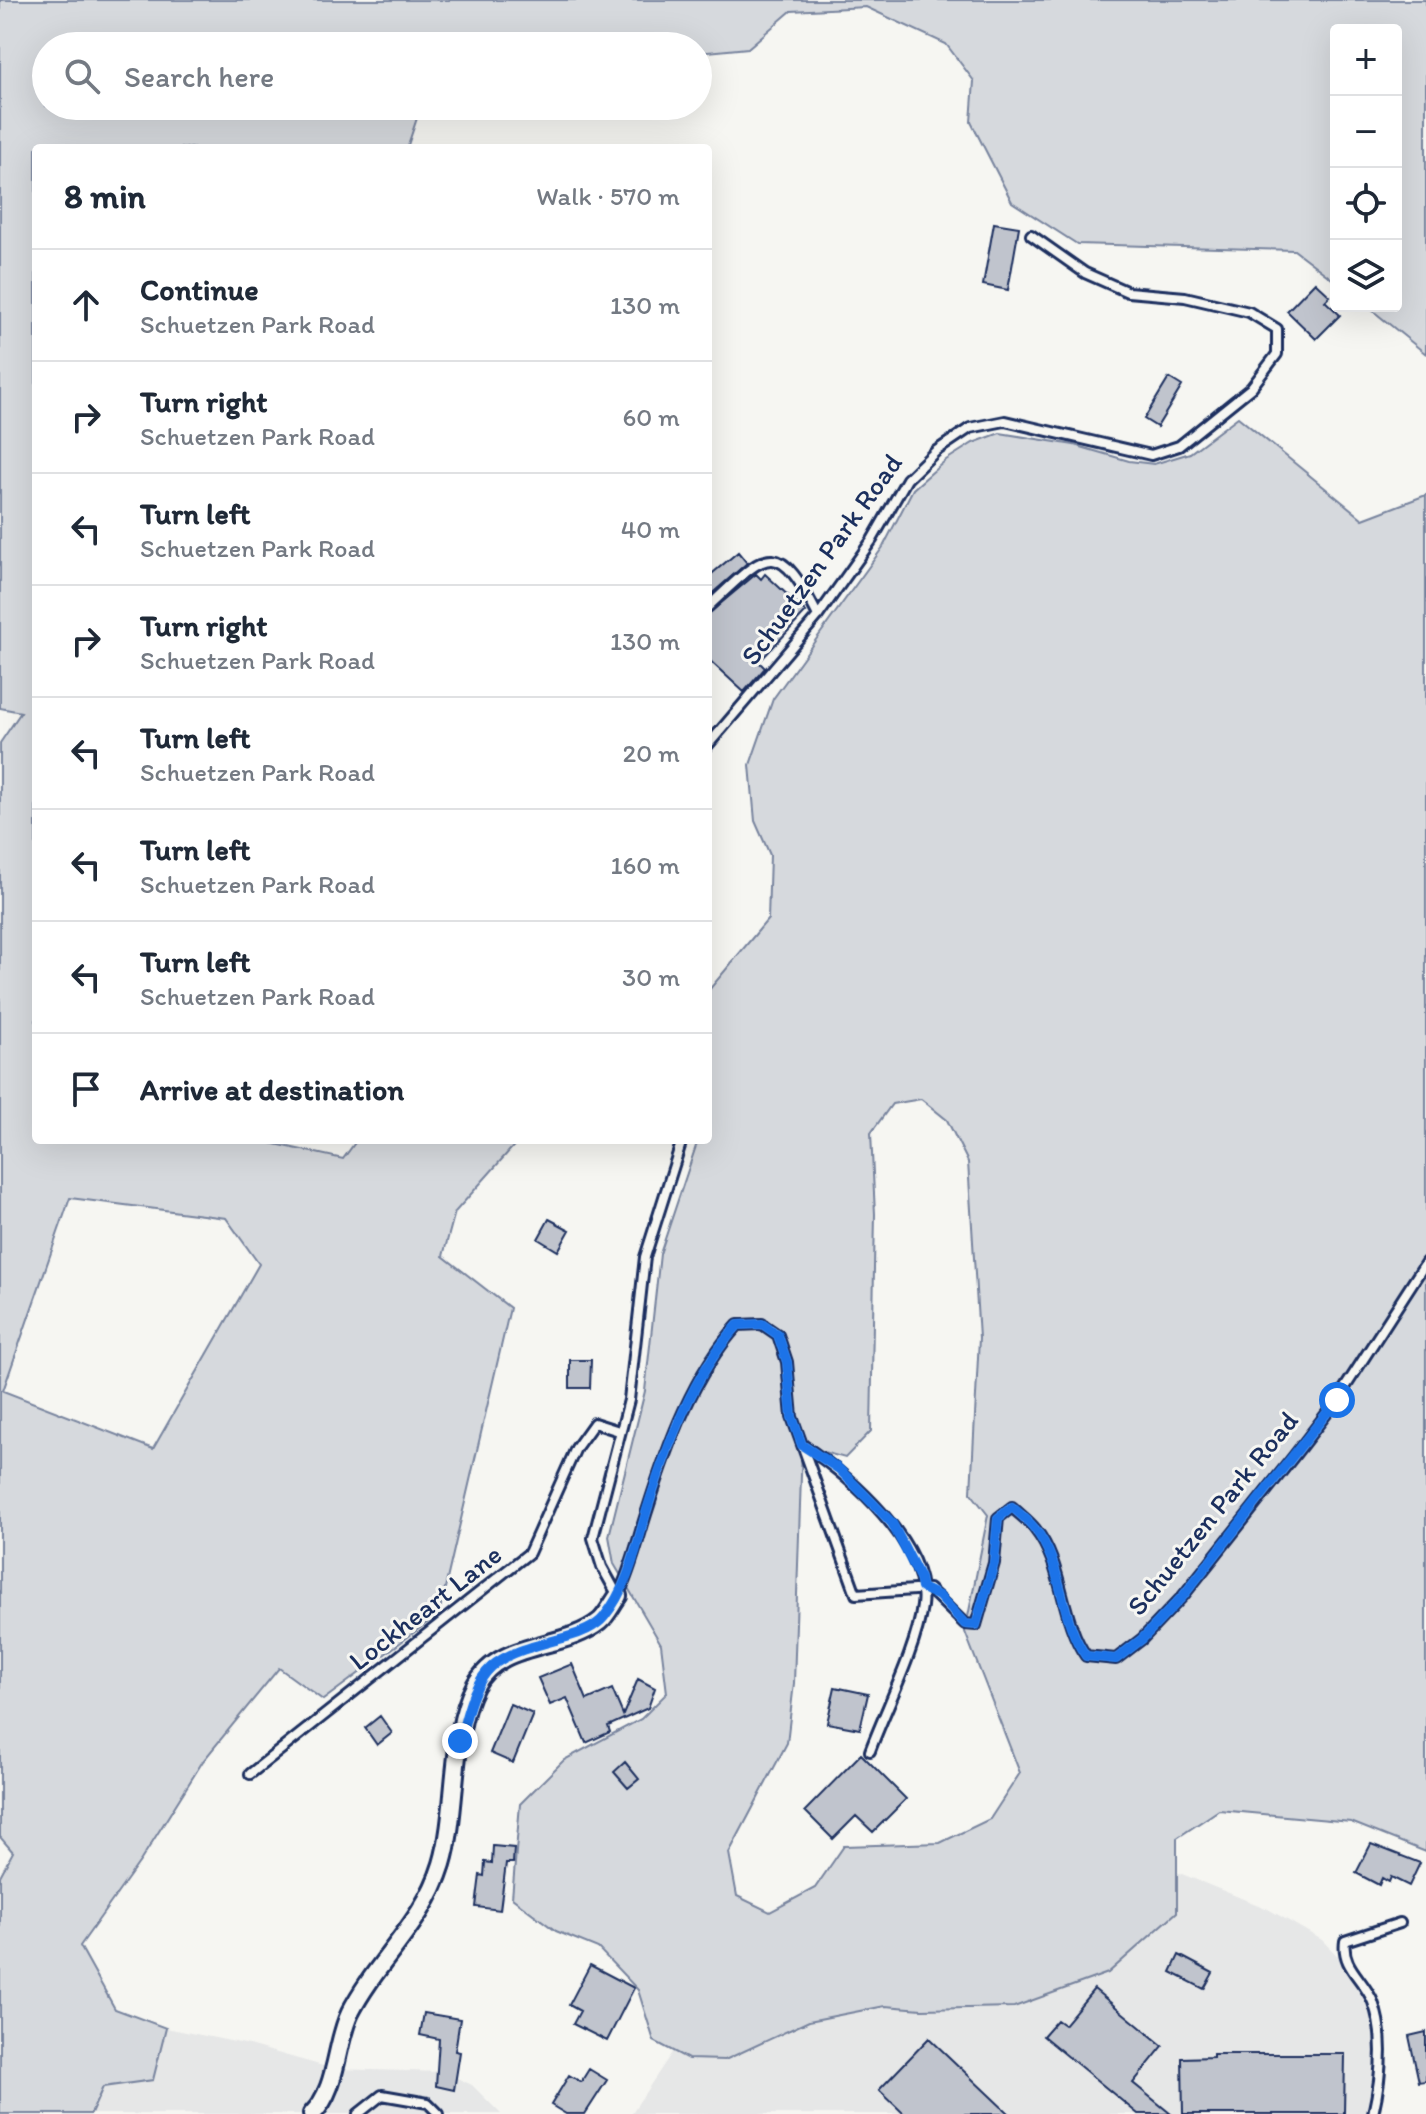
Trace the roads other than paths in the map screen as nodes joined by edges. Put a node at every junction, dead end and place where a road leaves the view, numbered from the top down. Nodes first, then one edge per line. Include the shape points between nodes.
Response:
1 (1031, 235) dead end
2 (712, 603) edge
3 (818, 616) junction
4 (712, 741) edge
5 (681, 1144) edge
6 (1426, 1262) edge
7 (619, 1431) junction
8 (802, 1445) junction
9 (922, 1588) junction
10 (618, 1596) junction
11 (870, 1751) dead end
12 (250, 1774) dead end
13 (1400, 1923) dead end
14 (312, 2114) edge
15 (358, 2114) edge
16 (439, 2114) edge
17 (1373, 2114) edge

1 - 3 lane, Schuetzen Park Road via 1085,273 1128,292 1185,297 1249,312 1277,329 1277,354 1229,407 1179,446 1151,455 1005,421 970,428 907,479
2 - 3 lane via 755,563 774,560 789,565
3 - 4 lane, Schuetzen Park Road
5 - 7 lane via 645,1257 629,1400
6 - 9 lane, Schuetzen Park Road via 1337,1400 1294,1456 1183,1596 1116,1659 1086,1656 1073,1637 1059,1583 1036,1530 1012,1507 998,1518 994,1563 976,1625 965,1624 939,1596
7 - 10 lane via 593,1538
7 - 12 lane, Lockheart Lane via 594,1423 576,1448 529,1553
8 - 9 lane via 839,1469 892,1523
8 - 9 lane via 856,1594
8 - 10 lane via 778,1335 762,1324 738,1325 716,1348 692,1396
9 - 11 lane via 922,1607
10 - 14 street via 602,1620 577,1634 518,1650 488,1668 474,1687 460,1741 455,1802 433,1889 410,1931 350,2014 320,2107
13 - 17 lane via 1345,1941 1344,1959 1372,2001 1381,2051
15 - 16 lane via 382,2095 428,2103

